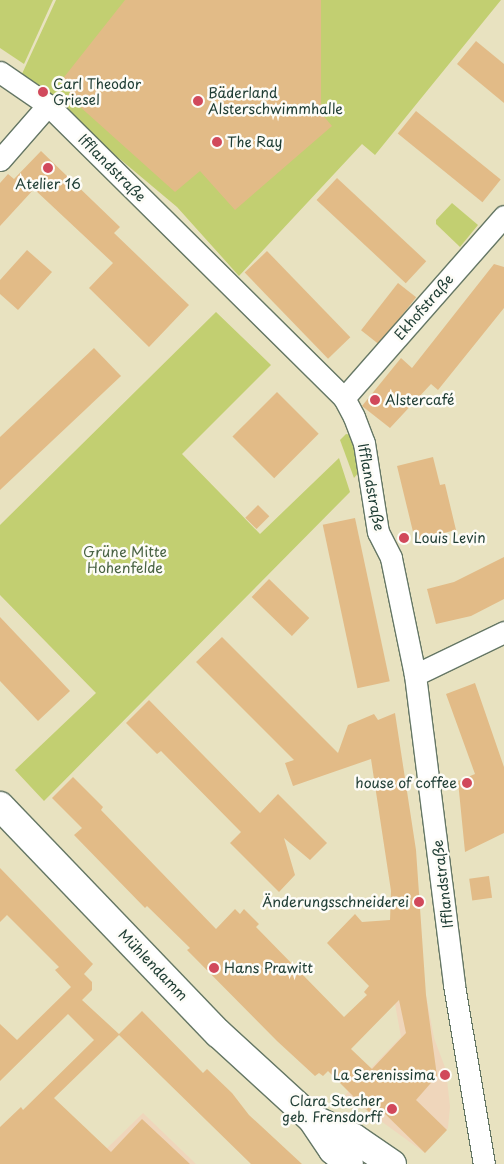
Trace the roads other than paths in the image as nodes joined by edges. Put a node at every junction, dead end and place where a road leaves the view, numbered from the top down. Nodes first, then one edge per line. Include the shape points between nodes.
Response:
1 (0, 72) edge
2 (48, 105) junction
3 (0, 160) edge
4 (504, 216) edge
5 (344, 398) junction
6 (504, 632) edge
7 (415, 675) junction
8 (0, 806) edge
9 (312, 1119) junction
10 (349, 1164) edge
11 (392, 1164) edge
12 (484, 1164) edge

1 - 2 street, Ifflandstraße
2 - 3 street
2 - 5 street, Ifflandstraße
4 - 5 street, Ekhofstraße
5 - 7 street, Ifflandstraße via 364,443 378,532 391,558
6 - 7 street
7 - 12 street, Ifflandstraße via 456,994
8 - 9 main road, Mühlendamm via 218,1033
9 - 10 main road, Mühlendamm via 333,1150
9 - 11 main road, Mühlendamm via 354,1138

